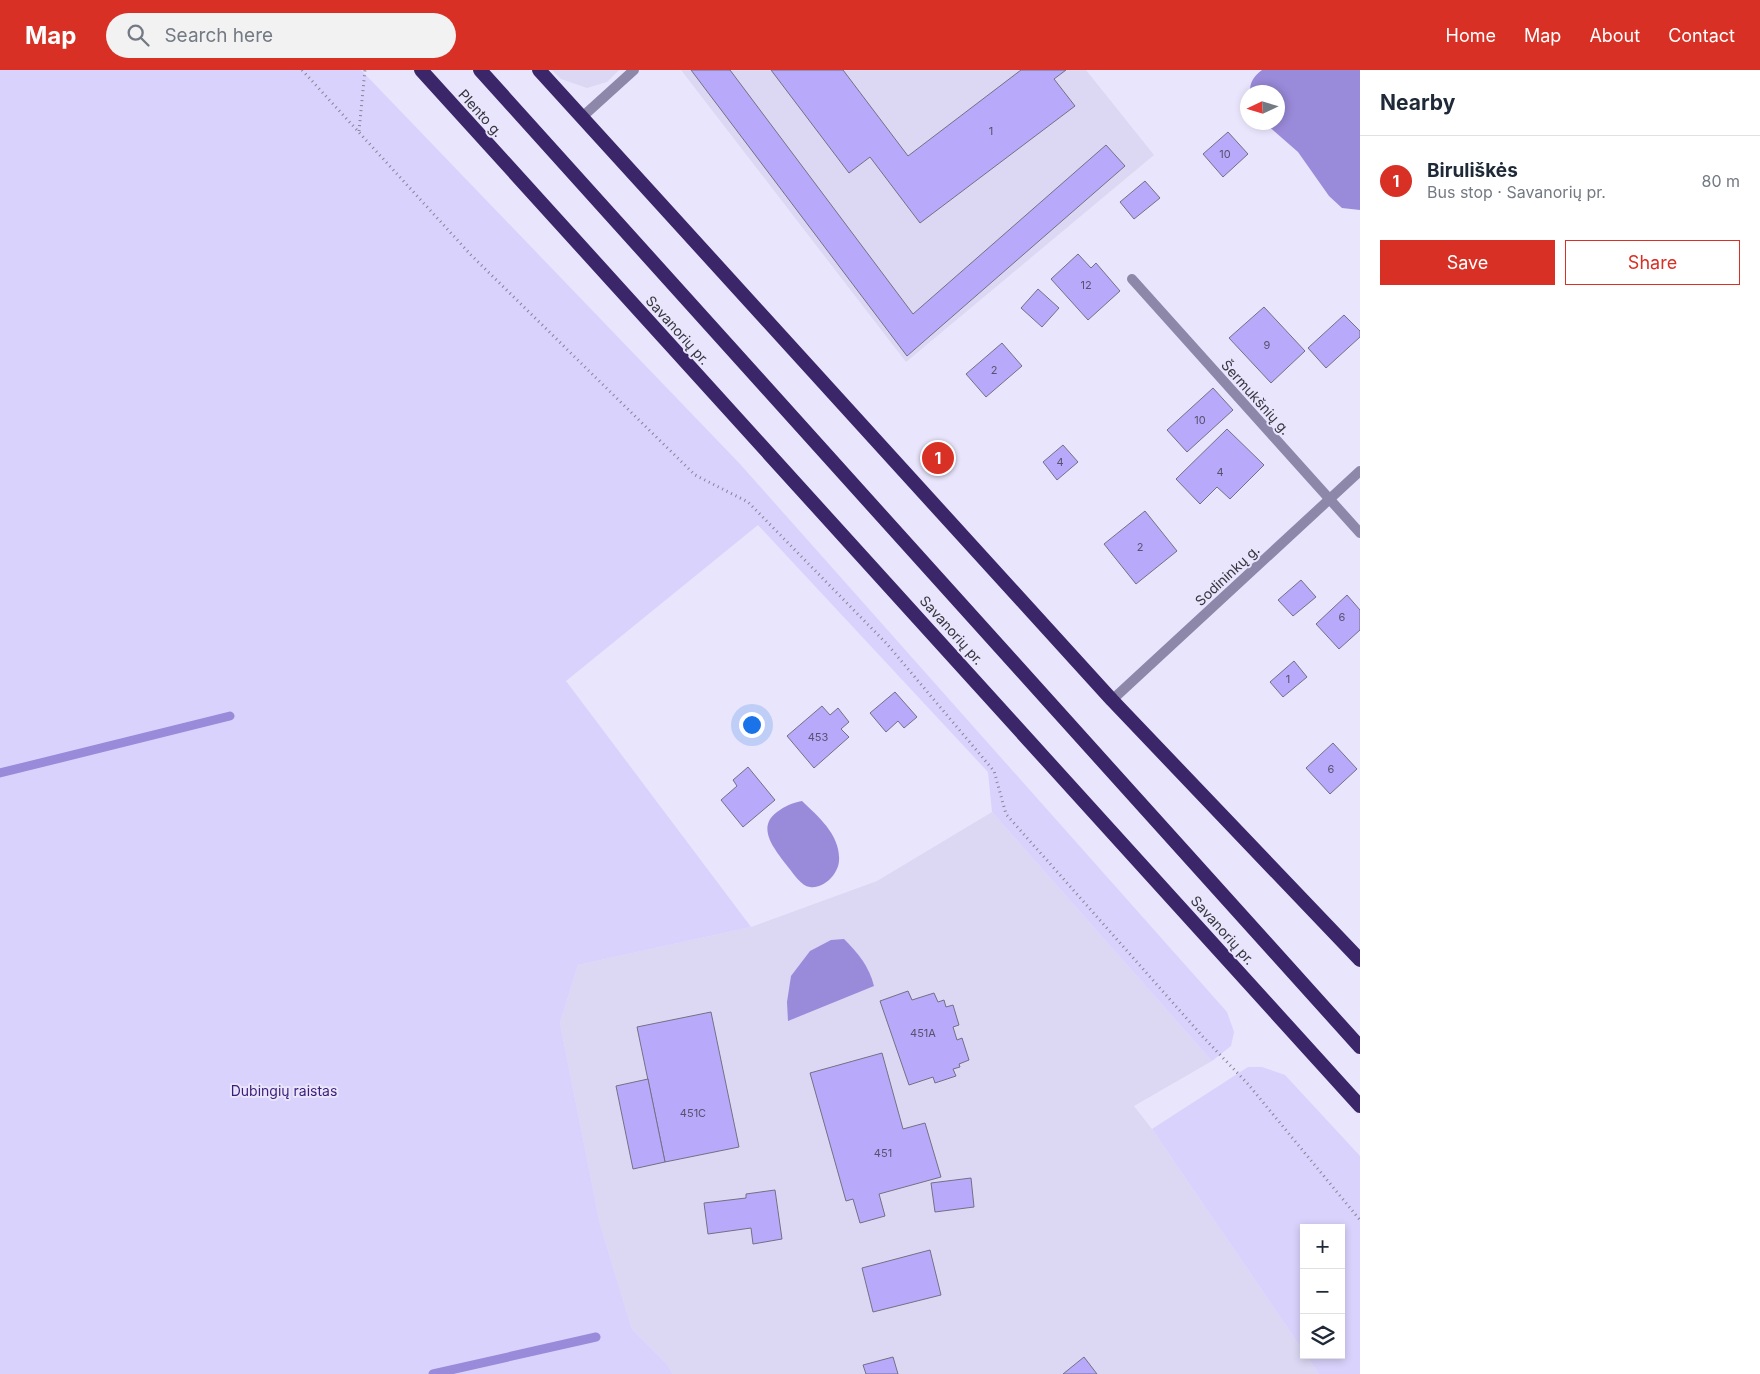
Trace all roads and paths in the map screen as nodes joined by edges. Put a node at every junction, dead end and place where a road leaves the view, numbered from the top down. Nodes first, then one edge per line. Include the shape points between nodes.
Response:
1 (302, 70) edge
2 (365, 70) edge
3 (421, 70) edge
4 (480, 70) edge
5 (539, 70) edge
6 (634, 70) edge
7 (581, 118) junction
8 (359, 132) junction
9 (549, 147) joint
10 (517, 178) joint
11 (1132, 279) dead end
12 (1360, 470) edge
13 (1328, 499) junction
14 (1360, 533) edge
15 (1112, 700) junction
16 (1360, 960) edge
17 (1360, 1047) edge
18 (1360, 1106) edge
19 (1360, 1220) edge

1 - 8 path
2 - 8 path
3 - 10 highway, Plento g.
4 - 9 highway, Plento g.
5 - 7 highway
6 - 7 street
7 - 15 highway
8 - 19 path via 471,254 695,475 748,502 886,644 994,771 1006,814 1248,1084
9 - 17 highway, Savanorių pr.
10 - 18 highway, Savanorių pr.
11 - 13 street, Šermukšnių g.
12 - 13 street, Sodininkų g.
13 - 14 street, Šermukšnių g.
13 - 15 street, Sodininkų g.
15 - 16 highway

